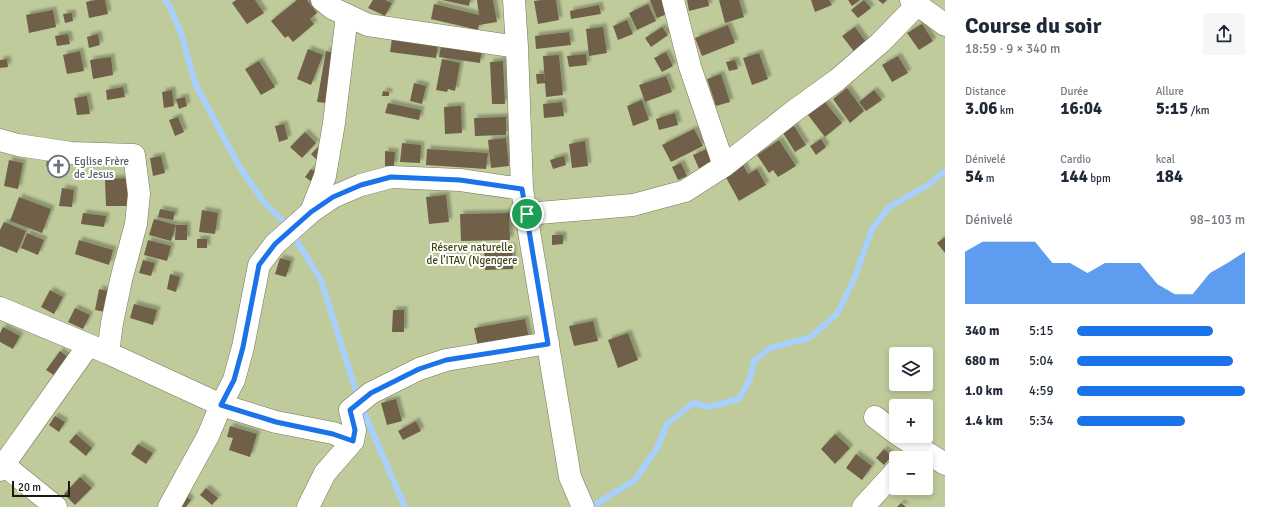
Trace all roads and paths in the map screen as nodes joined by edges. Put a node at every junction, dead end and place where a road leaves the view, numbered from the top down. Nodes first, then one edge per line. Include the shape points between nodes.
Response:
1 (514, 0) edge
2 (673, 0) edge
3 (914, 2) edge
4 (333, 6) edge
5 (945, 25) edge
6 (517, 47) junction
7 (0, 140) edge
8 (724, 166) junction
9 (522, 189) junction
10 (311, 212) junction
11 (527, 214) junction
12 (0, 308) edge
13 (548, 344) junction
14 (98, 350) junction
15 (221, 405) junction
16 (875, 417) dead end
17 (889, 428) edge
18 (353, 441) junction
19 (908, 447) edge
20 (945, 464) edge
21 (2, 467) edge
22 (889, 479) edge
23 (56, 507) edge
24 (169, 507) edge
25 (308, 507) edge
26 (583, 507) edge
27 (863, 507) edge

1 - 6 street
2 - 8 street via 690,67
3 - 5 street
3 - 8 street via 880,43 837,80
4 - 6 street via 368,25
4 - 10 street via 334,123 325,176
6 - 9 street
7 - 14 street via 70,153 134,155 139,194 136,224 112,323
8 - 11 street via 685,191 633,205
9 - 10 street via 460,180 391,177 361,185 333,197
9 - 11 street
10 - 15 street via 275,244 259,265 243,347 234,380
11 - 13 street
12 - 14 street
13 - 18 street via 446,360 419,369 371,393 350,410 355,430
13 - 26 street via 570,477
14 - 15 street
14 - 21 street
15 - 18 street
15 - 24 street via 208,436
16 - 17 street
18 - 25 street via 325,473
19 - 20 street
21 - 23 street
22 - 27 street

